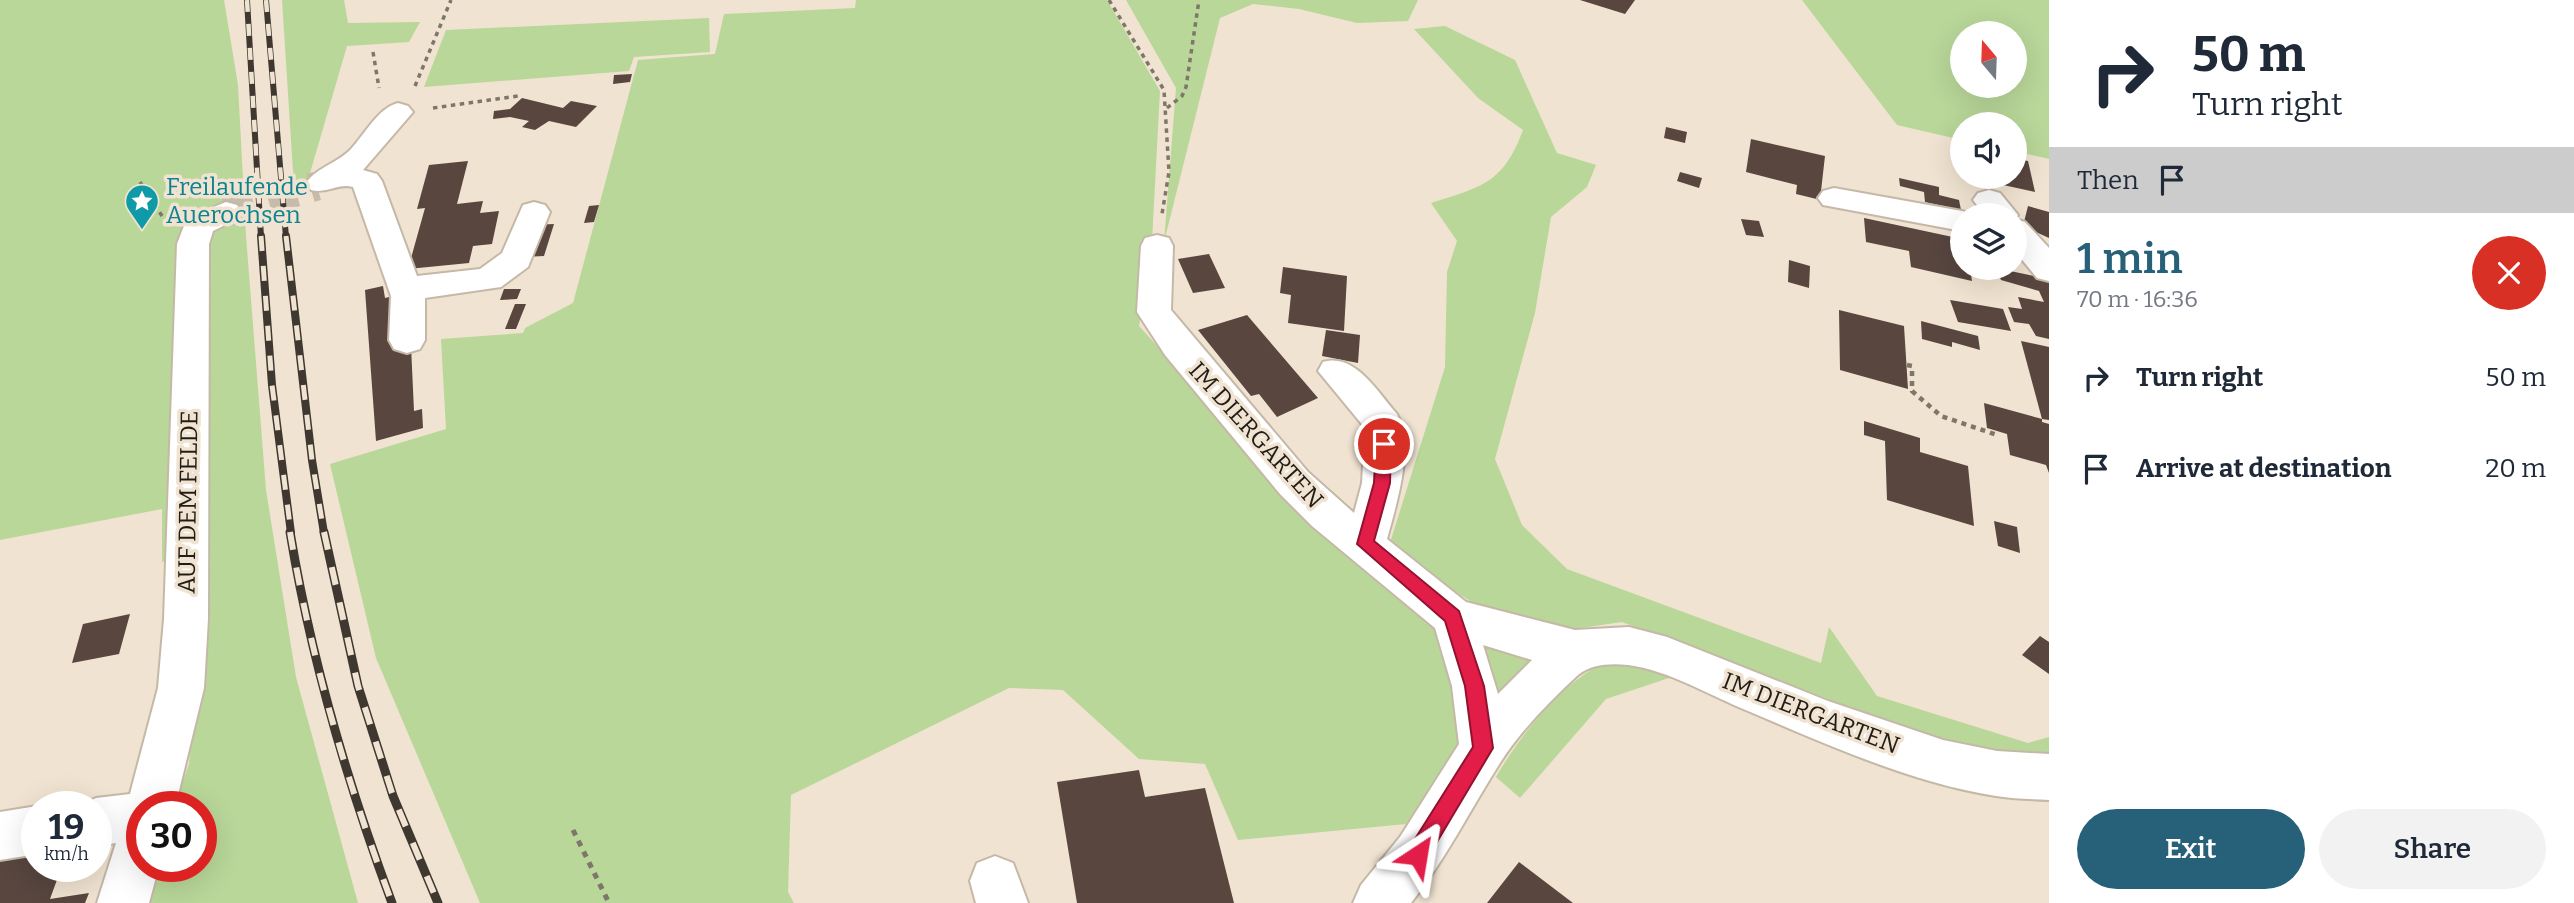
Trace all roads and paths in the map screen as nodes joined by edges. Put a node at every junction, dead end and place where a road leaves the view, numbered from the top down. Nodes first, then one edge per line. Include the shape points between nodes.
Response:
1 (451, 0) edge
2 (1110, 0) edge
3 (1199, 0) edge
4 (426, 62) dead end
5 (518, 96) dead end
6 (1167, 108) junction
7 (409, 111) joint
8 (1834, 198) dead end
9 (226, 212) tunnel mouth
10 (534, 212) dead end
11 (1950, 218) edge
12 (2027, 245) edge
13 (1157, 246) joint
14 (2049, 270) edge
15 (404, 289) junction
16 (407, 340) dead end
17 (1907, 365) dead end
18 (1336, 371) dead end
19 (1997, 435) dead end
20 (1365, 544) junction
21 (1453, 617) junction
22 (1575, 650) junction
23 (1483, 748) junction
24 (2049, 777) edge
25 (155, 791) edge
26 (573, 830) dead end
27 (21, 833) edge
28 (0, 836) edge
29 (129, 882) edge
30 (123, 903) edge
31 (609, 903) edge
32 (1379, 903) edge

1 - 4 path
2 - 6 path via 1160,80
3 - 6 path via 1186,87
5 - 7 path
6 - 13 path via 1169,173
7 - 15 street via 359,159 329,180 366,181
8 - 11 street
9 - 25 street, AUF DEM FELDE via 198,225 193,244 186,619 181,688
10 - 15 street via 516,259 489,279
12 - 14 street
13 - 20 street, IM DIERGARTEN via 1152,303 1159,322 1294,483
15 - 16 street via 408,296
17 - 19 path via 1912,366 1912,391 1926,405 1941,416
18 - 20 street via 1384,424 1382,483
20 - 21 street, IM DIERGARTEN
21 - 22 street, IM DIERGARTEN
21 - 23 street via 1474,686
22 - 23 street via 1537,682
22 - 24 street, IM DIERGARTEN via 1629,646 1943,762 1997,774
23 - 32 street via 1418,855
26 - 31 path
27 - 28 street
29 - 30 street

